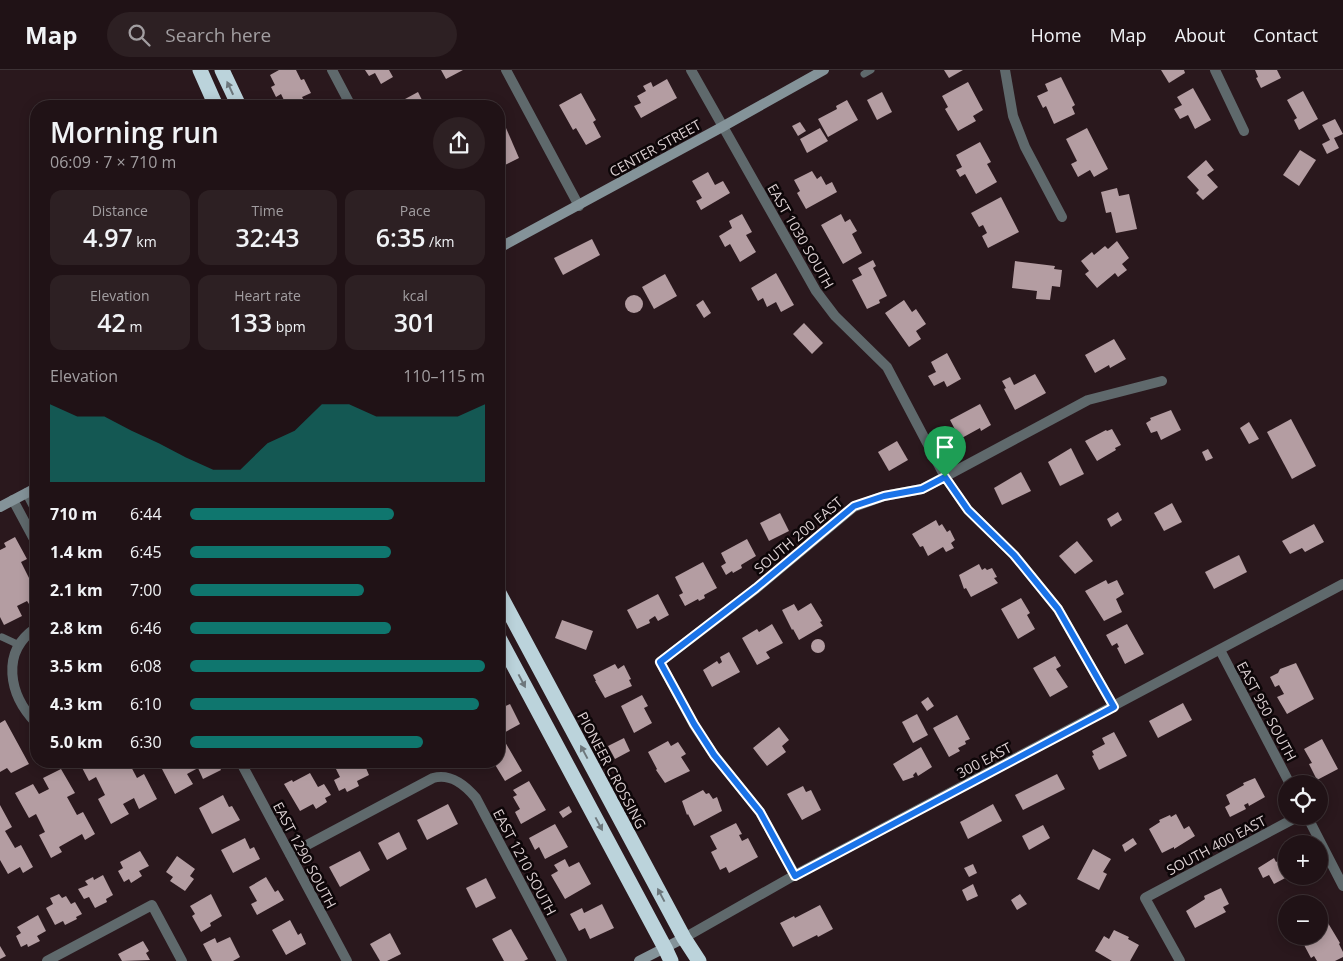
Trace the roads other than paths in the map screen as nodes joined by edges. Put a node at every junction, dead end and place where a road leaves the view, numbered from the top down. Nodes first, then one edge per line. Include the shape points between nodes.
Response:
1 (200, 70) edge
2 (222, 70) edge
3 (332, 70) edge
4 (506, 70) edge
5 (691, 70) edge
6 (824, 70) edge
7 (1005, 70) edge
8 (1214, 70) edge
9 (213, 100) edge
10 (236, 100) edge
11 (348, 100) edge
12 (722, 127) junction
13 (1244, 131) dead end
14 (579, 206) junction
15 (1062, 217) dead end
16 (505, 245) edge
17 (1162, 381) dead end
18 (945, 477) junction
19 (30, 491) edge
20 (13, 500) junction
21 (0, 507) edge
22 (30, 532) edge
23 (1343, 584) edge
24 (505, 604) edge
25 (30, 632) edge
26 (2, 637) dead end
27 (17, 644) junction
28 (505, 649) edge
29 (1220, 650) junction
30 (1114, 707) junction
31 (30, 717) edge
32 (244, 768) edge
33 (1285, 775) edge
34 (1282, 825) edge
35 (1311, 825) edge
36 (290, 854) junction
37 (795, 876) junction
38 (1343, 886) edge
39 (684, 938) junction
40 (668, 955) edge
41 (47, 961) edge
42 (182, 961) edge
43 (347, 961) edge
44 (562, 961) edge
45 (639, 961) edge
46 (699, 961) edge
47 (1180, 961) edge

1 - 9 highway
10 -> 2 highway
3 - 11 street
4 - 14 street
5 - 12 street, EAST 1030 SOUTH
6 - 12 street, CENTER STREET
7 - 15 street via 1014,116 1025,147
8 - 13 street
12 - 14 street, CENTER STREET
12 - 18 street, EAST 1030 SOUTH via 816,291 835,316 887,367
14 - 16 street, CENTER STREET
17 - 18 street, SOUTH 200 EAST via 1088,400
18 - 30 street, EAST 1030 SOUTH via 968,510 1014,555 1058,609
18 - 37 street, SOUTH 200 EAST via 922,489 854,506 660,662 714,755 760,812
19 - 20 street
20 - 21 street
20 - 22 street
23 - 29 street, 300 EAST
39 -> 24 highway, PIONEER CROSSING
25 - 27 street
26 - 27 lane
27 - 31 street via 11,656 12,683
28 -> 40 highway
29 - 30 street, 300 EAST
29 - 33 street, EAST 950 SOUTH
30 - 37 street, 300 EAST
32 - 36 street, EAST 1290 SOUTH
34 - 47 street, SOUTH 400 EAST via 1145,898
35 - 38 street
36 - 43 street, EAST 1290 SOUTH
36 - 44 street, EAST 1210 SOUTH via 433,778 446,777 458,781 476,798
37 - 39 street, 300 EAST
39 - 40 street, 300 EAST
39 - 46 highway, PIONEER CROSSING
40 - 45 street, 300 EAST
41 - 42 street via 152,905

